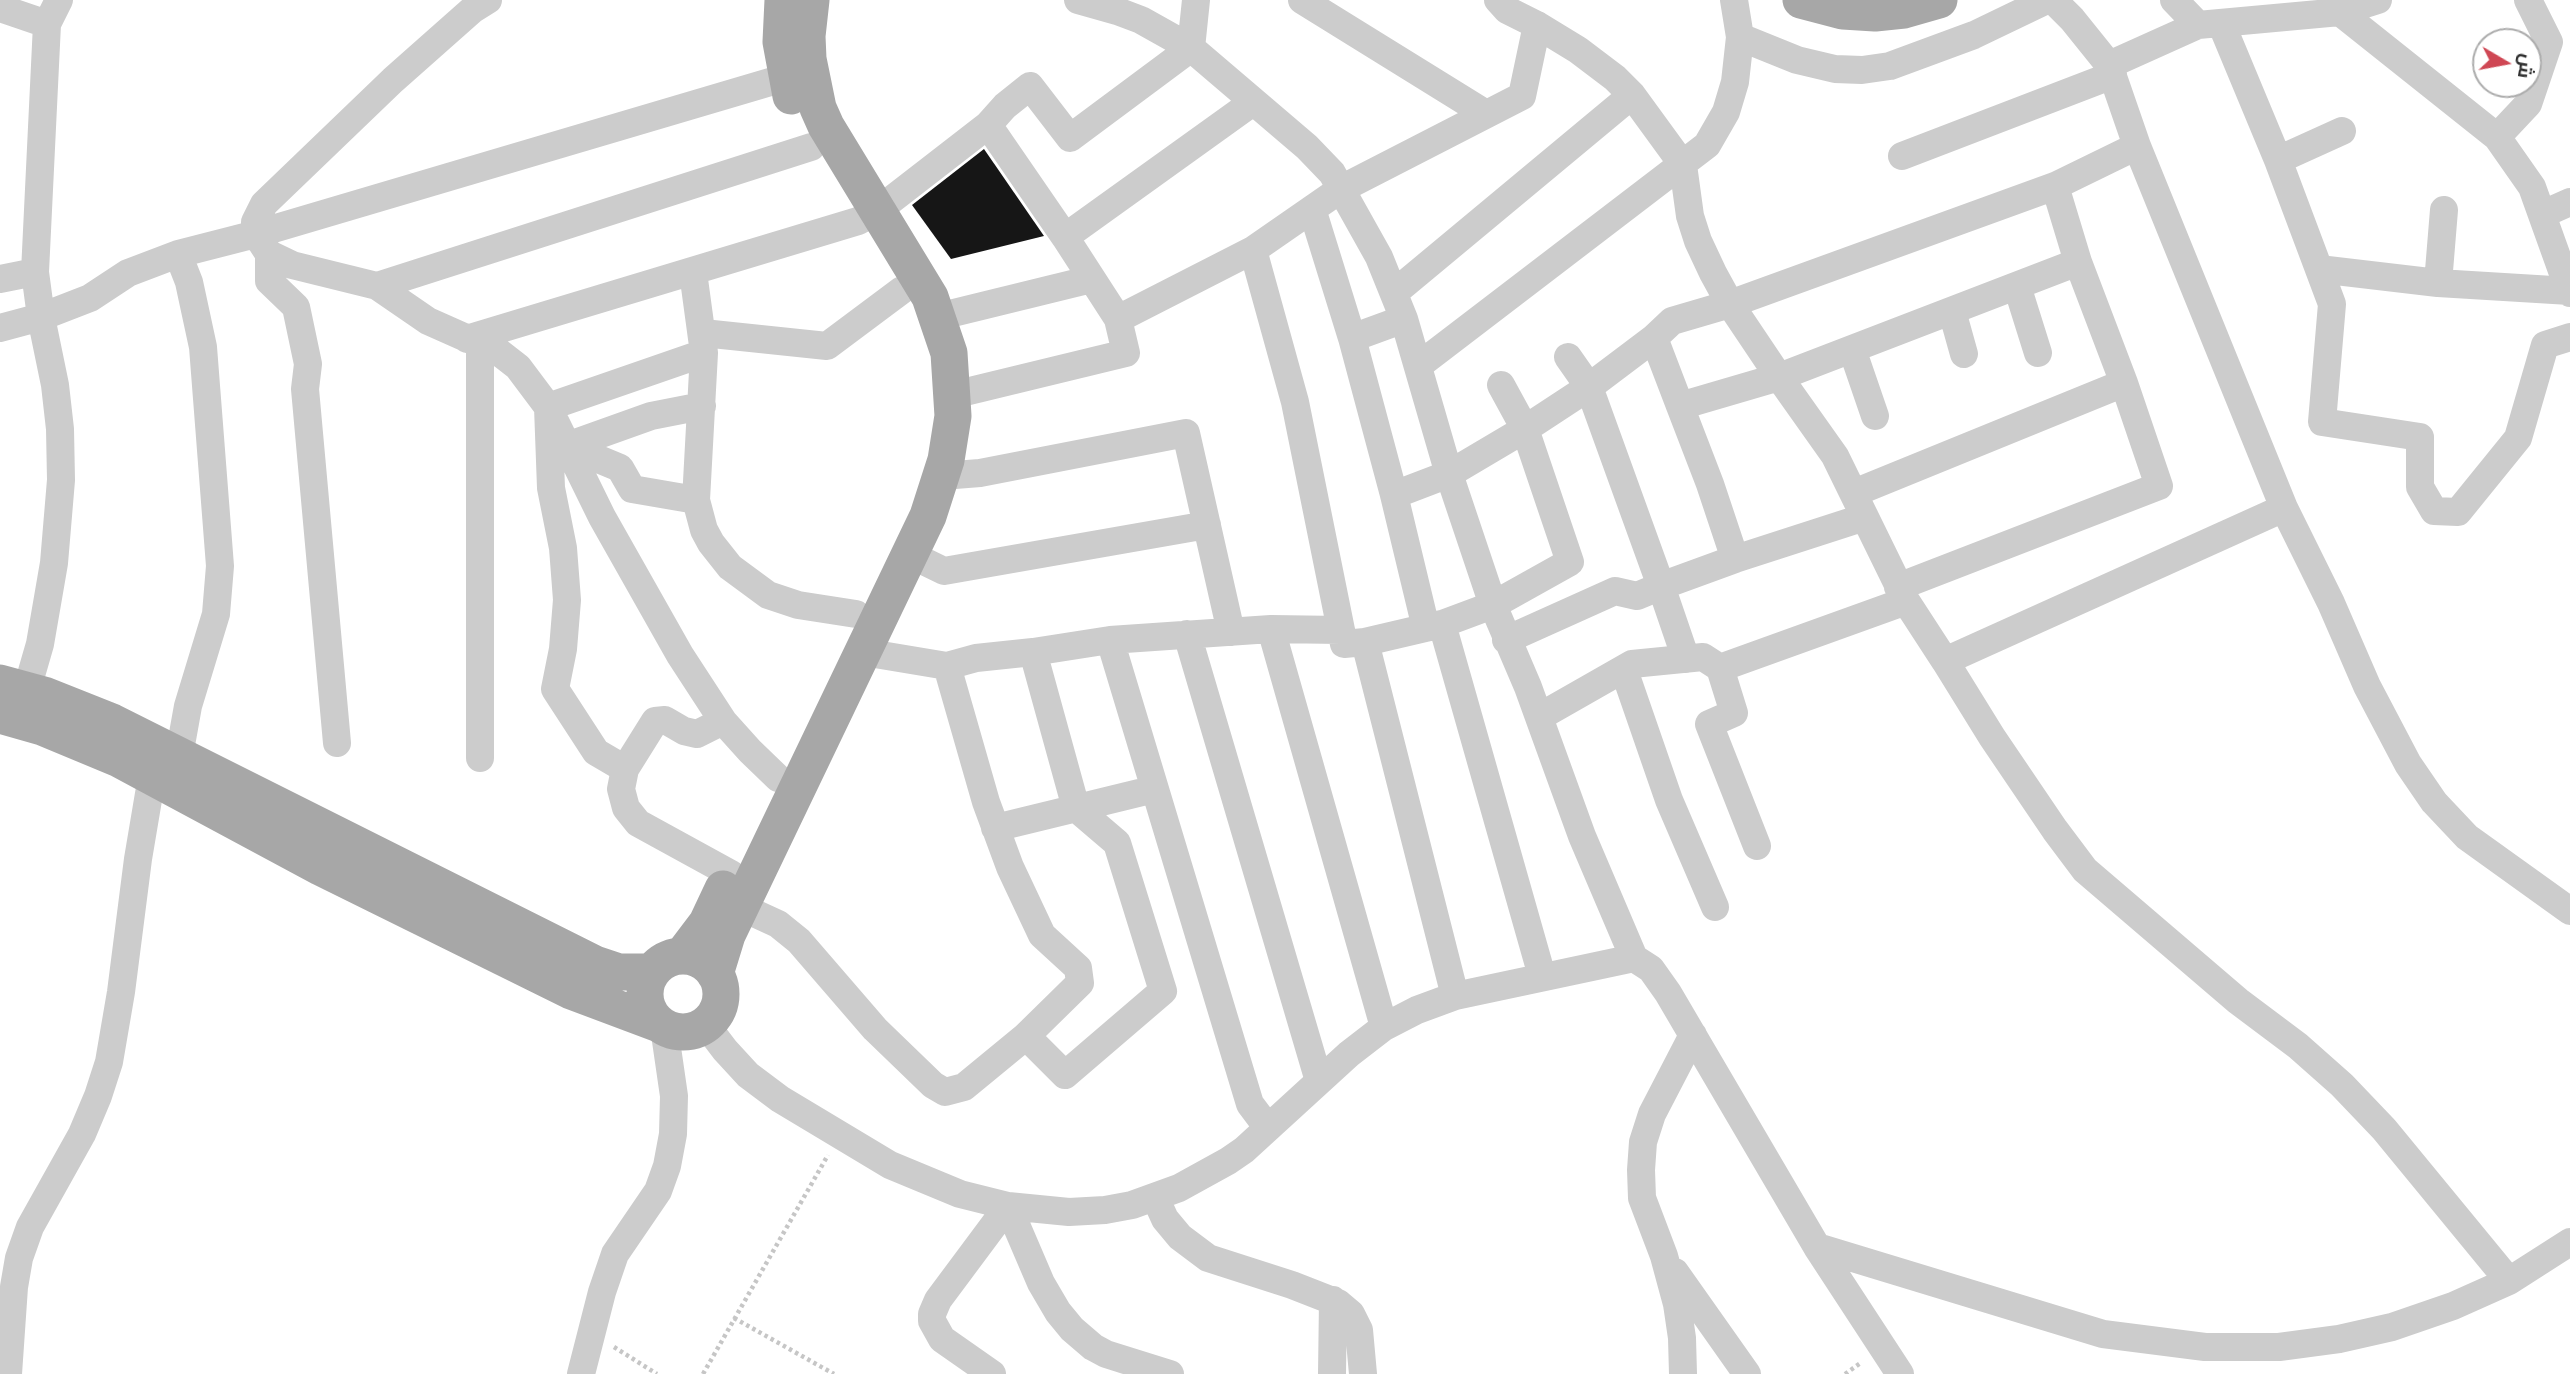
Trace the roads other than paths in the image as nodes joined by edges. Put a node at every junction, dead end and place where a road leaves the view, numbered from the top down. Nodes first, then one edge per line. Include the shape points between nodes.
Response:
1 (488, 0) edge
2 (783, 0) edge
3 (811, 0) edge
4 (1078, 0) edge
5 (1196, 0) edge
6 (1302, 0) edge
7 (1498, 0) edge
8 (1734, 0) edge
9 (1801, 0) edge
10 (1939, 0) edge
11 (2048, 0) edge
12 (2053, 0) edge
13 (2174, 0) edge
14 (2528, 0) edge
15 (2357, 5) edge
16 (0, 8) edge
17 (53, 12) edge
18 (2209, 24) junction
19 (1537, 25) junction
20 (1740, 37) junction
21 (1191, 48) junction
22 (2111, 70) junction
23 (786, 77) junction
24 (1632, 95) junction
25 (1253, 102) junction
26 (1486, 114) junction
27 (988, 125) junction
28 (2342, 131) dead end
29 (2497, 137) junction
30 (2137, 146) junction
31 (811, 147) junction
32 (1902, 156) dead end
33 (2278, 160) junction
34 (1683, 165) junction
35 (2055, 186) junction
36 (1341, 189) junction
37 (2570, 202) edge
38 (1312, 209) junction
39 (2444, 209) dead end
40 (2543, 214) junction
41 (867, 216) junction
42 (1065, 237) junction
43 (262, 244) junction
44 (1253, 250) junction
45 (178, 254) junction
46 (2078, 262) junction
47 (2319, 270) junction
48 (693, 271) junction
49 (35, 272) junction
50 (0, 279) edge
51 (1092, 279) junction
52 (2438, 283) junction
53 (377, 286) junction
54 (2017, 286) junction
55 (902, 290) junction
56 (2570, 292) edge
57 (1394, 293) junction
58 (1730, 304) junction
59 (1952, 311) junction
60 (41, 317) junction
61 (937, 317) junction
62 (1118, 319) junction
63 (1404, 319) junction
64 (0, 328) edge
65 (2570, 337) edge
66 (1352, 338) junction
67 (1654, 338) junction
68 (473, 342) junction
69 (703, 343) junction
70 (1852, 349) junction
71 (2038, 353) dead end
72 (1964, 354) dead end
73 (1568, 357) dead end
74 (1418, 366) junction
75 (1779, 377) junction
76 (2124, 383) junction
77 (1501, 385) dead end
78 (1589, 387) junction
79 (953, 395) junction
80 (702, 406) junction
81 (1680, 406) junction
82 (548, 407) junction
83 (1875, 415) dead end
84 (1525, 429) junction
85 (568, 446) junction
86 (1448, 474) junction
87 (942, 476) junction
88 (1394, 495) junction
89 (696, 500) junction
90 (1859, 505) junction
91 (2284, 508) junction
92 (1206, 525) junction
93 (911, 555) junction
94 (1735, 559) junction
95 (1661, 586) junction
96 (1902, 594) junction
97 (1493, 605) junction
98 (856, 614) junction
99 (1434, 626) junction
100 (1271, 629) junction
101 (1231, 632) junction
102 (1186, 634) junction
103 (1353, 636) junction
104 (1110, 640) junction
105 (1506, 640) junction
106 (863, 652) junction
107 (1033, 652) junction
108 (1686, 659) junction
109 (1945, 661) junction
110 (947, 666) junction
111 (1720, 668) junction
112 (1625, 670) junction
113 (13, 686) edge
114 (0, 715) edge
115 (1539, 717) junction
116 (723, 721) junction
117 (337, 743) dead end
118 (480, 758) dead end
119 (166, 766) junction
120 (625, 769) junction
121 (778, 778) junction
122 (1155, 789) junction
123 (1076, 808) junction
124 (995, 828) junction
125 (1757, 846) dead end
126 (736, 891) junction
127 (1715, 907) dead end
128 (2570, 910) edge
129 (1634, 958) junction
130 (667, 964) junction
131 (715, 974) junction
132 (1542, 976) junction
133 (1455, 996) junction
134 (706, 1025) junction
135 (661, 1026) junction
136 (1384, 1027) junction
137 (1693, 1035) junction
138 (1027, 1036) junction
139 (1319, 1081) junction
140 (1268, 1128) junction
141 (1154, 1197) junction
142 (1008, 1206) junction
143 (2570, 1242) edge
144 (1817, 1247) junction
145 (1664, 1256) junction
146 (2508, 1281) junction
147 (1333, 1300) junction
148 (6, 1315) edge
149 (1099, 1364) edge
150 (8, 1374) edge
151 (581, 1374) edge
152 (992, 1374) edge
153 (1170, 1374) edge
154 (1332, 1374) edge
155 (1363, 1374) edge
156 (1683, 1374) edge
157 (1747, 1374) edge
158 (1900, 1374) edge

1 - 43 street via 393,80 264,204 255,222
2 - 23 main road via 781,42
3 - 41 main road via 808,59 818,108
4 - 21 street via 1141,20
5 - 21 street
6 - 26 street
7 - 19 street via 1507,10
8 - 20 street
9 - 10 main road via 1843,11 1875,13
11 - 20 street via 1974,35 1872,69 1835,69 1797,60
12 - 22 street
13 - 18 street
14 - 29 street via 2549,42 2528,104
15 - 18 street
15 - 29 street
16 - 17 street
17 - 49 street
18 - 22 street
18 - 33 street
19 - 24 street via 1596,63
19 - 26 street via 1522,96
20 - 34 street via 1726,112 1707,145
21 - 25 street
21 - 27 street via 1070,138 1030,86
22 - 30 street
22 - 32 street
23 - 31 main road
23 - 43 street
24 - 34 street
24 - 57 street
25 - 36 street via 1307,147
25 - 42 street
26 - 36 street
27 - 41 street
27 - 42 street
28 - 33 street
29 - 40 street via 2532,187
30 - 35 street
30 - 91 street
31 - 41 main road
31 - 53 street
33 - 47 street
34 - 58 street via 1698,241
34 - 74 street
35 - 46 street
35 - 58 street
36 - 38 street
36 - 57 street
37 - 40 street
38 - 44 street
38 - 66 street
39 - 52 street
40 - 56 street
41 - 48 street
41 - 55 main road
41 - 61 main road via 918,276
42 - 51 street
43 - 45 street
43 - 53 street via 292,265
43 - 117 street via 270,281 296,306 308,364 304,389
44 - 62 street
44 - 103 street
45 - 60 street via 128,273 90,298
45 - 119 street via 203,347 220,566 216,614
46 - 54 street
46 - 76 street
47 - 52 street
47 - 65 street via 2332,304 2322,422 2420,437 2420,487 2434,512 2458,512 2518,438 2545,345
48 - 68 street
48 - 69 street
49 - 50 street
49 - 60 street
51 - 61 street
51 - 62 street
52 - 56 street
53 - 68 street via 428,321
54 - 59 street
54 - 71 street
55 - 69 street via 827,346
55 - 98 main road via 927,360 930,414 909,502
57 - 63 street
58 - 67 street via 1672,321
58 - 75 street
59 - 70 street
59 - 72 street
60 - 64 street
60 - 113 street via 55,385 61,480 40,645
61 - 79 main road via 949,353
62 - 79 street via 1126,353
63 - 66 street
63 - 74 street
66 - 88 street
67 - 78 street
67 - 81 street
68 - 82 street via 510,359
68 - 118 street
69 - 80 street
69 - 82 street
70 - 75 street
70 - 83 street
73 - 78 street
74 - 86 street
75 - 81 street
75 - 90 street via 1835,456
76 - 90 street
76 - 96 street via 2159,486
77 - 84 street
78 - 84 street
78 - 95 street
79 - 87 main road
80 - 85 street via 651,416
80 - 89 street
81 - 94 street
82 - 85 street
82 - 120 street via 551,488 567,600 555,689 596,752
84 - 86 street
84 - 97 street via 1570,562
85 - 89 street via 620,468 632,489
85 - 116 street via 640,587
86 - 88 street
86 - 97 street
87 - 92 street via 980,473 1186,433
87 - 93 main road
88 - 99 street
89 - 98 street via 711,543 730,567 755,586 783,601
90 - 94 street
90 - 96 street
91 - 109 street
91 - 128 street via 2367,686 2408,764 2434,802 2467,837
92 - 93 street via 944,571
92 - 101 street
93 - 106 main road
94 - 95 street
95 - 105 street via 1637,597 1615,591
95 - 108 street
96 - 109 street
96 - 111 street
97 - 99 street
97 - 105 street
98 - 121 main road
99 - 103 street
99 - 132 street
100 - 101 street
100 - 103 street
100 - 136 street
101 - 102 street
102 - 104 street
102 - 139 street
103 - 133 street
104 - 107 street
104 - 122 street
105 - 115 street
106 - 110 street
106 - 126 main road
107 - 110 street
107 - 123 street
108 - 111 street via 1703,657
108 - 112 street via 1632,664
109 - 146 street via 2085,870 2342,1085 2384,1129
110 - 124 street
111 - 125 street via 1734,712 1709,724
112 - 115 street
112 - 127 street via 1669,800
113 - 119 main road via 91,712
114 - 119 main road
115 - 129 street via 1581,836
116 - 120 street via 696,734 665,720 655,721
116 - 121 street
119 - 130 main road via 578,956 619,972
119 - 135 main road via 320,867 571,991
119 - 148 street via 138,859 109,1062 82,1134 30,1227
120 - 126 street via 622,799 631,816
121 - 126 main road
122 - 123 street
122 - 140 street via 1250,1104
123 - 124 street
123 - 138 street via 1117,843 1163,991 1065,1075
124 - 138 street via 1042,935 1080,975 1080,983
126 - 130 main road
126 - 131 main road
126 - 138 street via 799,941 875,1029 945,1092 964,1087
129 - 132 street
129 - 137 street via 1651,969
130 - 131 main road via 703,962
130 - 135 main road via 646,984 646,1003
131 - 134 main road via 721,1001
132 - 133 street
133 - 136 street
134 - 135 main road via 689,1032
134 - 142 street via 748,1075 838,1135 890,1165 960,1194
135 - 151 street via 674,1096 667,1166 658,1191 615,1254
136 - 139 street
137 - 144 street
137 - 145 street via 1652,1114 1643,1142 1642,1198
139 - 140 street
140 - 141 street via 1228,1161
141 - 142 street via 1105,1210
141 - 147 street via 1180,1237 1208,1258
142 - 149 street via 1041,1283
142 - 152 street via 932,1314 942,1339
143 - 146 street
144 - 146 street via 2102,1334 2205,1347 2278,1347 2339,1339 2392,1327
144 - 158 street
145 - 156 street via 1677,1304
145 - 157 street
147 - 154 street
147 - 155 street via 1351,1314 1359,1330
148 - 150 street
149 - 153 street

